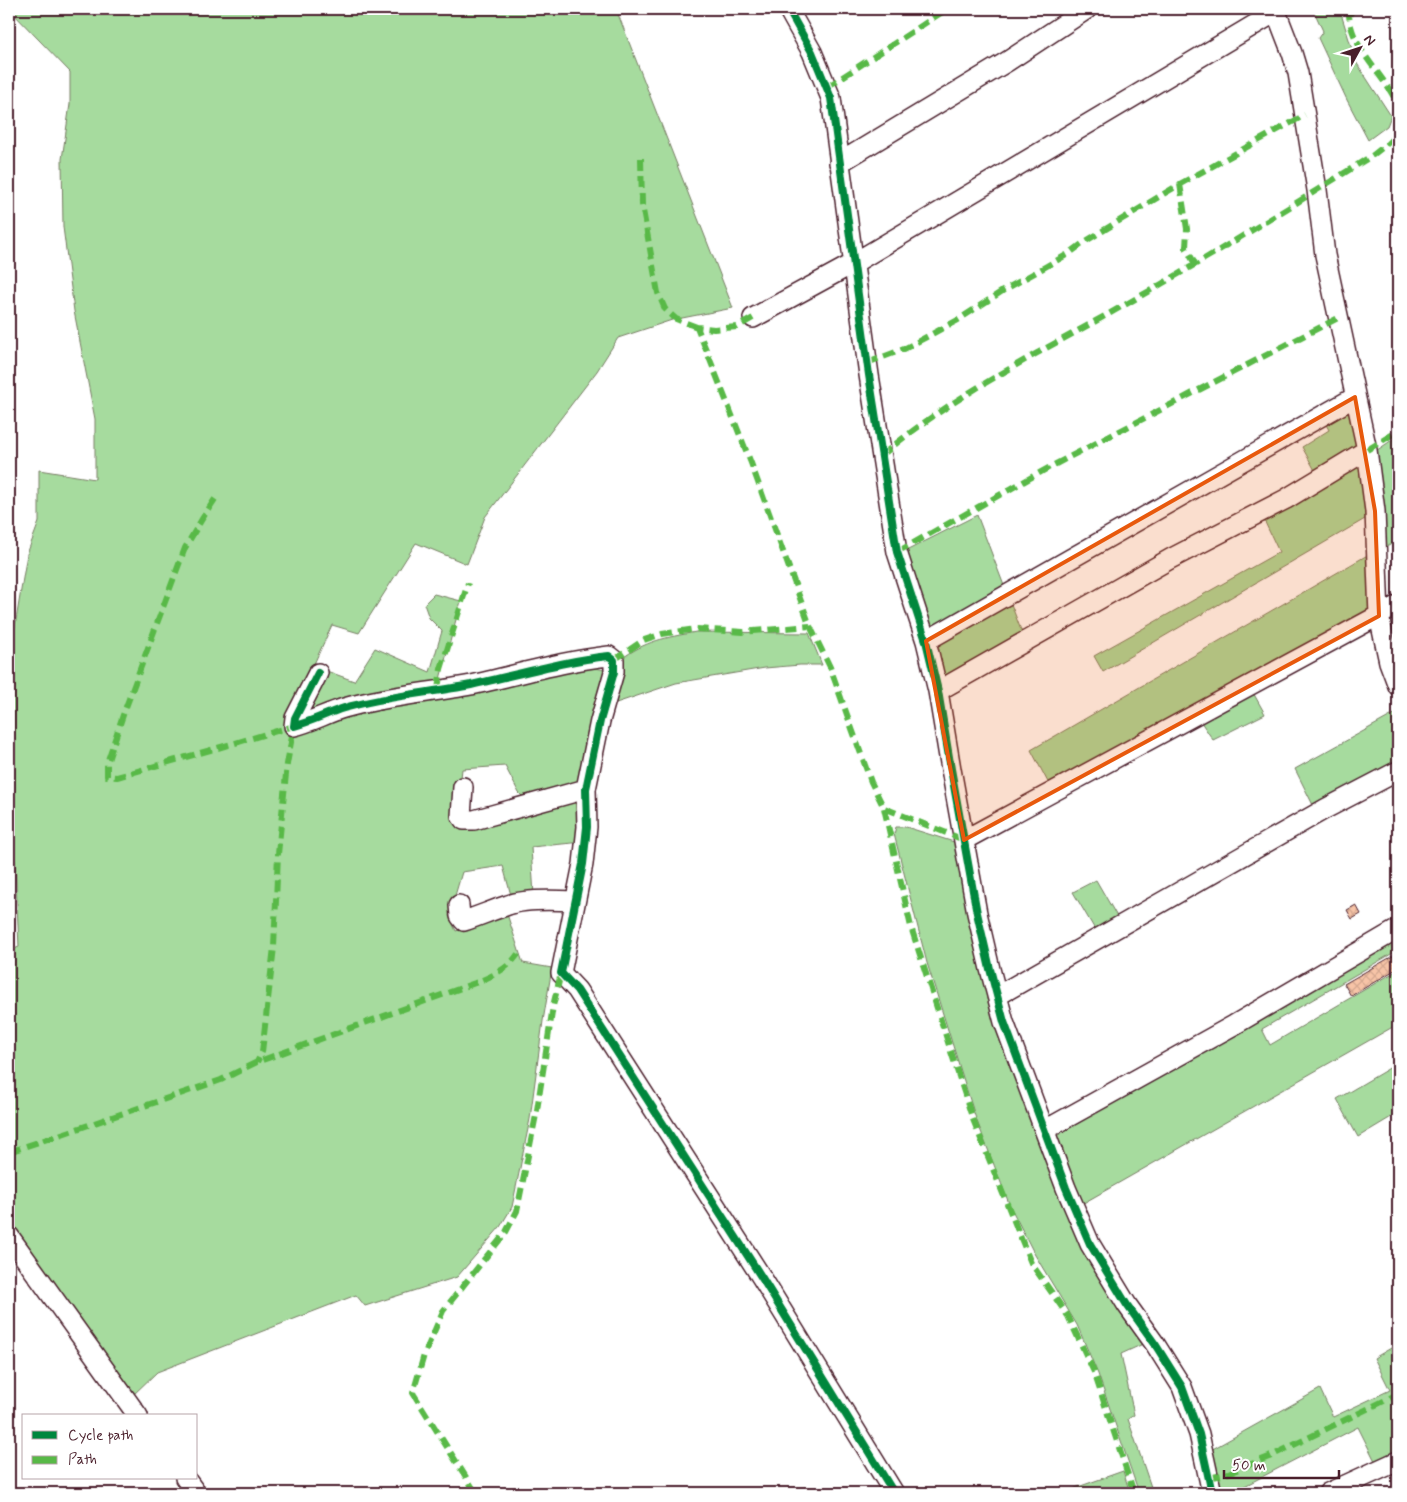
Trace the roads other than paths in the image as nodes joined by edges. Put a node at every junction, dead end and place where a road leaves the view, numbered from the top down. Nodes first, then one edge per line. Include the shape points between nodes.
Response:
1 (788, 9) edge
2 (1087, 9) edge
3 (1275, 11) edge
4 (840, 163) junction
5 (854, 263) junction
6 (754, 318) dead end
7 (1355, 398) junction
8 (1367, 450) junction
9 (1398, 605) edge
10 (1379, 616) junction
11 (926, 641) junction
12 (318, 673) dead end
13 (1398, 686) edge
14 (938, 691) junction
15 (1398, 771) edge
16 (463, 787) dead end
17 (586, 789) junction
18 (964, 840) junction
19 (574, 901) junction
20 (459, 905) dead end
21 (1398, 929) edge
22 (997, 996) junction
23 (1044, 1130) junction
24 (9, 1236) edge
25 (137, 1414) edge
26 (1398, 1461) edge
27 (186, 1480) edge
28 (196, 1493) edge
29 (894, 1493) edge
30 (1212, 1493) edge
31 (1328, 1493) edge

1 - 4 street via 812,52 831,98
2 - 4 street
3 - 5 street
3 - 7 street via 1298,73 1325,255
4 - 5 street
5 - 6 street
5 - 11 street via 897,552
7 - 8 street
7 - 11 street
8 - 10 street via 1375,511
8 - 14 street via 1286,499 1170,559
9 - 10 street
10 - 13 street
10 - 18 street
11 - 14 street
12 - 17 street via 294,726 343,708 609,656 614,660 614,672
14 - 18 street
15 - 22 street via 1326,808
16 - 17 street via 461,816 464,820
17 - 19 street via 583,864
18 - 22 street
19 - 20 street via 510,904 464,921
19 - 29 street via 561,973 577,990 723,1216
21 - 23 street via 1234,1025
22 - 23 street
23 - 30 street via 1090,1244 1182,1387 1199,1434
24 - 25 street
26 - 31 street
27 - 28 street

